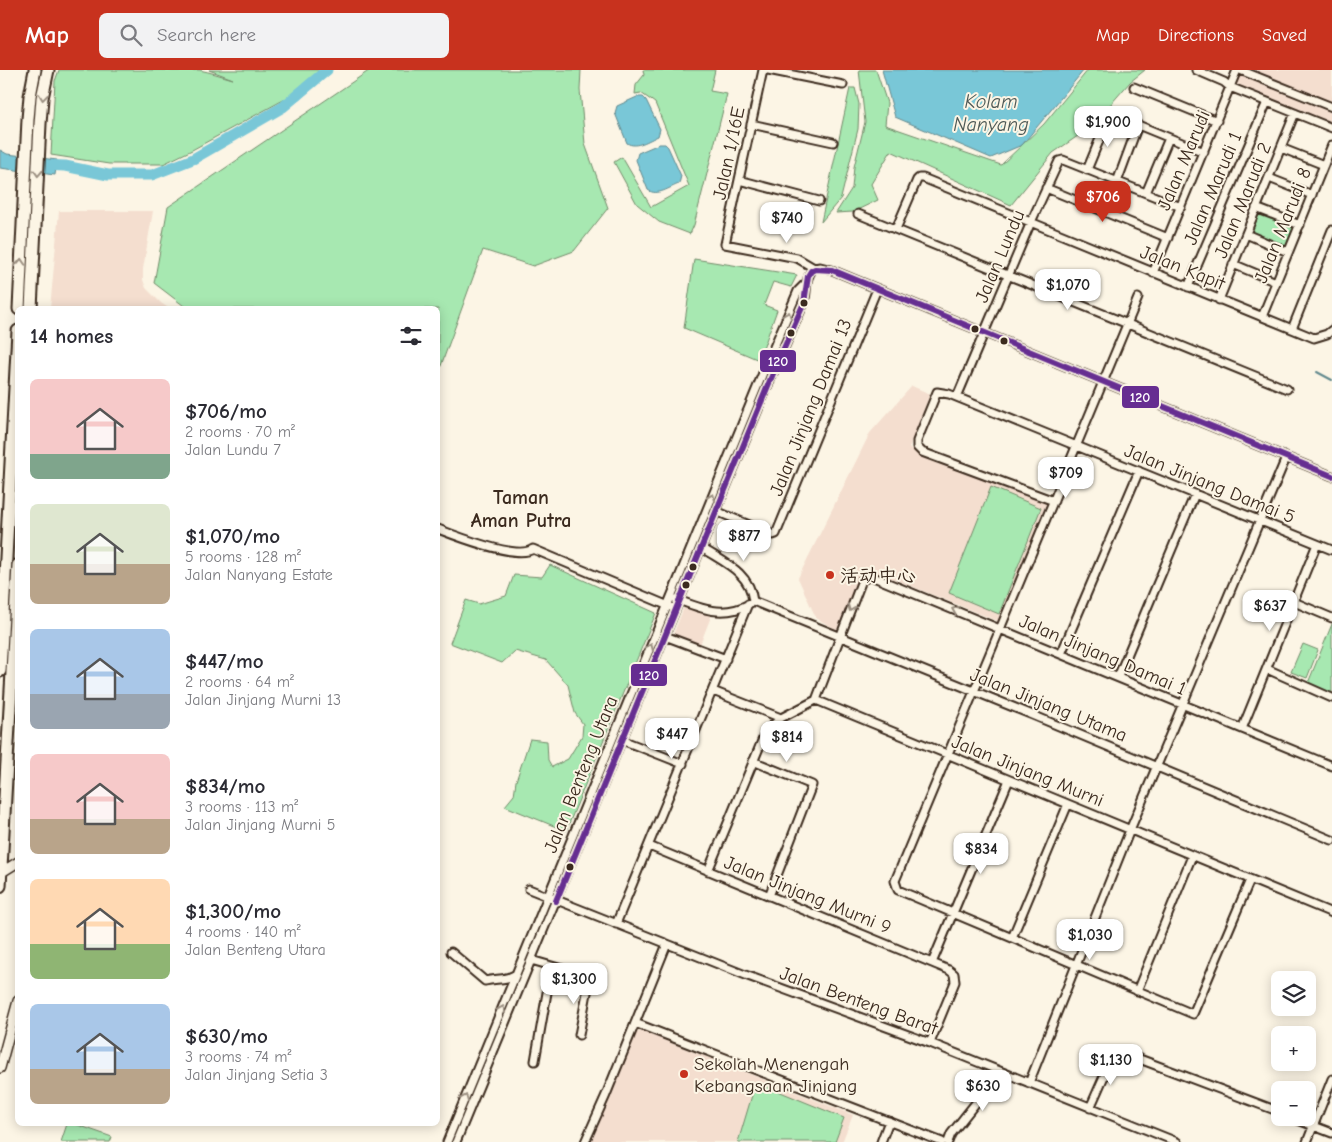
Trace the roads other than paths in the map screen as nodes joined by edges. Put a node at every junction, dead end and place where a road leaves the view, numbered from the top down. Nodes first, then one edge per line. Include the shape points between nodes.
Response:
1 (35, 70) edge
2 (48, 70) edge
3 (763, 70) edge
4 (768, 70) edge
5 (1196, 70) edge
6 (1238, 70) edge
7 (843, 85) dead end
8 (1134, 87) dead end
9 (1230, 87) junction
10 (1266, 102) junction
11 (1332, 107) edge
12 (1295, 113) junction
13 (1217, 120) junction
14 (752, 124) junction
15 (1138, 125) junction
16 (1332, 128) edge
17 (1169, 138) junction
18 (833, 142) dead end
19 (1332, 144) edge
20 (1281, 148) junction
21 (1204, 152) junction
22 (1324, 165) junction
23 (1087, 170) junction
24 (1269, 178) junction
25 (739, 180) junction
26 (1117, 182) junction
27 (1046, 188) junction
28 (1146, 193) junction
29 (1312, 195) junction
30 (819, 201) dead end
31 (1181, 207) junction
32 (1256, 208) junction
33 (858, 214) dead end
34 (1031, 222) junction
35 (1300, 225) junction
36 (896, 229) junction
37 (1332, 230) edge
38 (1246, 234) junction
39 (1168, 238) junction
40 (1288, 252) junction
41 (1233, 264) junction
42 (814, 268) junction
43 (1153, 273) junction
44 (1008, 275) junction
45 (1276, 282) junction
46 (806, 283) junction
47 (1188, 287) junction
48 (877, 289) junction
49 (1138, 298) dead end
50 (1219, 300) junction
51 (19, 306) edge
52 (31, 306) edge
53 (1262, 317) junction
54 (1127, 324) junction
55 (1292, 329) junction
56 (1332, 330) edge
57 (983, 333) junction
58 (1103, 382) junction
59 (15, 388) edge
60 (1287, 389) dead end
61 (957, 397) junction
62 (1076, 446) junction
63 (1286, 458) junction
64 (1139, 471) junction
65 (1332, 476) edge
66 (1195, 494) junction
67 (1054, 500) junction
68 (716, 511) junction
69 (1260, 521) junction
70 (440, 530) edge
71 (1317, 544) junction
72 (702, 548) junction
73 (1332, 550) edge
74 (671, 597) junction
75 (680, 600) junction
76 (750, 602) junction
77 (1294, 602) junction
78 (668, 606) junction
79 (676, 610) junction
80 (1332, 618) edge
81 (1000, 628) junction
82 (665, 636) junction
83 (840, 637) junction
84 (1062, 654) junction
85 (726, 660) junction
86 (15, 668) edge
87 (1267, 669) junction
88 (0, 671) edge
89 (1118, 677) junction
90 (713, 691) junction
91 (974, 691) junction
92 (1332, 698) edge
93 (816, 700) junction
94 (14, 703) edge
95 (1183, 704) junction
96 (781, 718) junction
97 (1242, 728) junction
98 (622, 740) junction
99 (948, 755) junction
100 (753, 761) junction
101 (683, 764) junction
102 (1157, 766) junction
103 (1332, 766) edge
104 (1009, 780) junction
105 (1068, 804) junction
106 (1130, 830) junction
107 (571, 838) junction
108 (1332, 840) edge
109 (580, 842) junction
110 (648, 846) junction
111 (1192, 856) junction
112 (15, 864) edge
113 (708, 871) junction
114 (2, 872) junction
115 (1250, 880) junction
116 (0, 886) edge
117 (529, 890) dead end
118 (769, 896) junction
119 (548, 897) junction
120 (556, 901) junction
121 (953, 913) junction
122 (1332, 913) edge
123 (616, 924) junction
124 (1012, 938) junction
125 (667, 944) junction
126 (451, 952) dead end
127 (531, 960) junction
128 (932, 963) junction
129 (1076, 965) junction
130 (555, 968) junction
131 (517, 974) junction
132 (1137, 991) junction
133 (15, 1012) edge
134 (635, 1023) junction
135 (579, 1035) dead end
136 (930, 1043) junction
137 (534, 1061) dead end
138 (0, 1068) edge
139 (998, 1071) junction
140 (1332, 1079) edge
141 (1029, 1083) junction
142 (1090, 1108) junction
143 (1271, 1109) edge
144 (1316, 1119) edge
145 (889, 1122) junction
146 (1313, 1126) joint
147 (1332, 1133) edge
148 (447, 1142) edge
149 (456, 1142) edge
150 (585, 1142) edge
151 (881, 1142) edge
152 (942, 1142) edge
153 (948, 1142) edge
154 (1177, 1142) edge
155 (1307, 1142) edge

51 -> 1 highway via 28,119
2 -> 52 highway via 40,124
3 - 14 street, Jalan 1/16E
4 - 7 street
5 - 9 street
6 - 9 street, Jalan Marudi
6 - 11 street
8 - 13 street
9 - 10 street
9 - 13 street, Jalan Marudi
10 - 12 street
10 - 47 street, Jalan Marudi 1
12 - 16 street
12 - 20 street, Jalan Marudi 2
13 - 21 street, Jalan Marudi
14 - 18 street
14 - 25 street, Jalan 1/16E
15 - 17 street
15 - 23 street via 1111,116
15 - 26 street
17 - 21 street
17 - 28 street
19 - 22 street, Jalan Marudi 8
20 - 22 street
20 - 24 street, Jalan Marudi 2
21 - 31 street, Jalan Marudi
22 - 29 street, Jalan Marudi 8
23 - 26 street
23 - 27 street, Jalan Lundu via 1059,161
24 - 29 street
24 - 32 street, Jalan Marudi 2
25 - 30 street
25 - 42 street, Jalan 1/16E via 725,244 797,258
26 - 28 street
27 - 34 street, Jalan Lundu
27 - 39 street
28 - 31 street
29 - 35 street, Jalan Marudi 8
31 - 39 street, Jalan Marudi
32 - 35 street
32 - 38 street, Jalan Marudi 2
33 - 36 street
34 - 36 street, Jalan Kapit via 919,178
34 - 43 street, Jalan Kapit
34 - 44 street, Jalan Lundu
35 - 40 street, Jalan Marudi 8
36 - 44 street
37 - 55 street
38 - 40 street
38 - 41 street, Jalan Marudi 2
39 - 43 street, Jalan Marudi
40 - 45 street, Jalan Marudi 8
41 - 45 street
41 - 50 street, Jalan Marudi 2
42 - 46 street, Jalan Benteng Utara
42 - 48 street via 832,270
43 - 47 street, Jalan Kapit
44 - 54 street
44 - 57 street, Jalan Lundu
45 - 53 street, Jalan Marudi 8
46 - 68 street, Jalan Benteng Utara via 804,302
74 -> 46 street, Jalan Benteng Utara via 798,291
47 - 50 street, Jalan Kapit
48 - 57 street
48 - 68 street, Jalan Jinjang Damai 13 via 776,534
49 - 54 street
50 - 53 street, Jalan Kapit
53 - 55 street, Jalan Kapit
54 - 58 street
54 - 60 street
55 - 56 street, Jalan Kapit via 1314,338
57 - 58 street
57 - 61 street, Jalan Lundu
58 - 62 street
58 - 63 street
59 - 88 highway
61 - 62 street, Jalan Jinjang Damai 5
61 - 67 street, Jalan Jinjang Damai 5 via 937,392 917,447 922,452
62 - 64 street, Jalan Jinjang Damai 5
62 - 67 street
63 - 65 street
63 - 69 street
64 - 66 street, Jalan Jinjang Damai 5
64 - 84 street
66 - 69 street, Jalan Jinjang Damai 5
66 - 89 street
67 - 81 street
68 - 72 street, Jalan Benteng Utara
69 - 71 street, Jalan Jinjang Damai 5
69 - 95 street
70 - 78 street via 482,545 514,552 533,549
71 - 73 street, Jalan Jinjang Damai 5
71 - 77 street
72 - 75 street, Jalan Benteng Utara
72 - 76 street via 736,569 746,580 752,592
74 - 75 street
74 - 78 street, Jalan Benteng Utara
75 - 76 street via 713,612 740,609
75 - 79 street, Jalan Benteng Utara
76 - 83 street, Jalan Jinjang Utama
76 - 85 street
77 - 80 street
77 - 87 street
78 - 79 street
107 -> 78 street, Jalan Benteng Utara
79 - 82 street, Jalan Benteng Utara
81 -> 83 street, Jalan Jinjang Damai 1 via 871,576 862,580
81 - 84 street, Jalan Jinjang Damai 1
81 - 91 street
82 - 85 street
82 - 98 street, Jalan Benteng Utara
83 - 91 street, Jalan Jinjang Utama
83 - 93 street
84 - 89 street, Jalan Jinjang Damai 1
85 - 90 street
86 - 94 highway
87 - 92 street
87 - 97 street
89 - 95 street, Jalan Jinjang Damai 1
90 - 96 street
90 - 101 street
91 - 99 street
91 - 102 street, Jalan Jinjang Utama
93 - 96 street
93 - 99 street, Jalan Jinjang Murni
94 - 114 highway
95 - 97 street, Jalan Jinjang Damai 1
95 - 102 street
96 - 100 street via 766,731
97 - 103 street, Jalan Jinjang Damai 1
98 - 101 street
98 - 109 street, Jalan Benteng Utara
99 - 104 street, Jalan Jinjang Murni
99 - 121 street via 896,881 898,890
100 - 113 street
100 - 118 street via 812,786
101 - 110 street
102 - 106 street
102 - 108 street, Jalan Jinjang Utama
104 - 105 street, Jalan Jinjang Murni
104 - 121 street
105 - 106 street, Jalan Jinjang Murni
105 - 124 street
106 - 111 street, Jalan Jinjang Murni
106 - 129 street
107 - 109 street
107 - 119 street, Jalan Benteng Utara
109 - 120 street, Jalan Benteng Utara
110 - 113 street, Jalan Jinjang Murni 9
110 - 123 street
111 - 115 street, Jalan Jinjang Murni
111 - 132 street
112 - 114 street
113 - 118 street, Jalan Jinjang Murni 9
114 - 116 highway
115 - 122 street, Jalan Jinjang Murni
115 - 132 street via 1194,1014
117 - 119 street, Jalan Benteng Barat
118 - 128 street, Jalan Jinjang Murni 9
119 - 120 street, Jalan Benteng Barat
119 - 131 street, Jalan Benteng Utara
120 - 123 street, Jalan Benteng Barat
120 - 127 street, Jalan Benteng Utara
121 - 124 street
121 - 128 street
123 - 125 street, Jalan Benteng Barat
124 - 129 street
125 - 134 street
125 - 136 street, Jalan Benteng Barat
126 - 131 street via 485,981 510,979
127 - 130 street
127 - 149 street, Jalan Benteng Utara
128 - 136 street, Jalan Jinjang Murni 9 via 954,974 955,982
129 - 132 street
129 - 141 street
130 - 135 street via 590,977
130 - 137 street via 548,987
148 -> 131 street, Jalan Benteng Utara
133 - 138 street
134 - 145 street
134 - 150 street
136 - 139 street, Jalan Benteng Barat
139 - 141 street, Jalan Benteng Barat
139 - 153 street
140 - 144 street
141 - 142 street, Jalan Benteng Barat
142 - 143 street via 1113,1056 1121,1052
142 - 154 street, Jalan Benteng Barat
145 - 151 street
145 - 152 street
146 - 147 street
146 - 155 street

